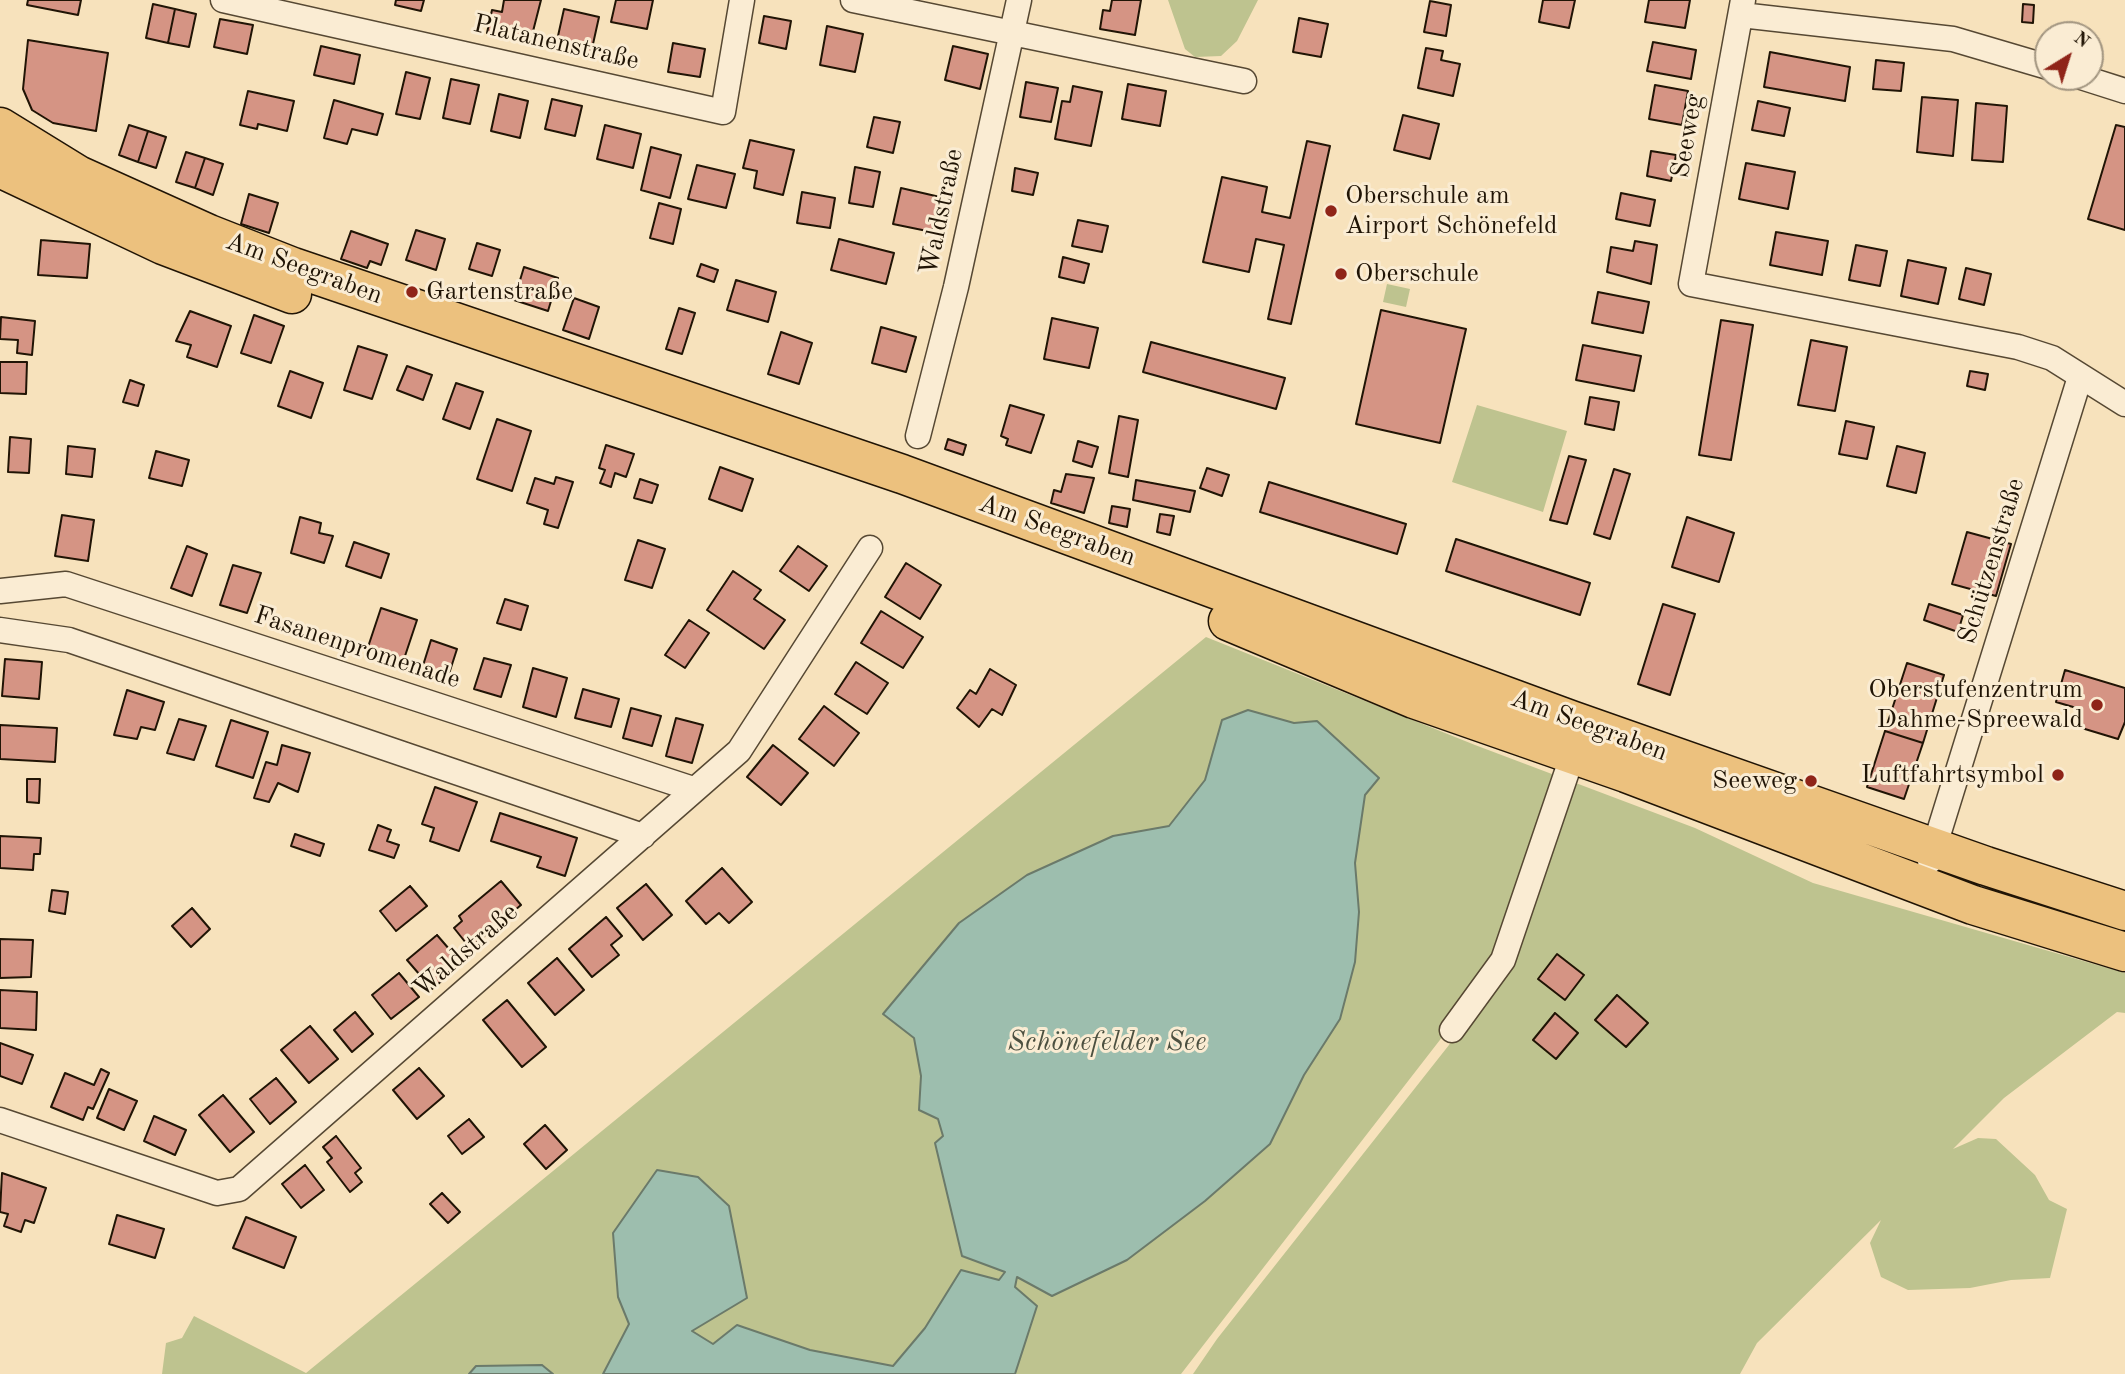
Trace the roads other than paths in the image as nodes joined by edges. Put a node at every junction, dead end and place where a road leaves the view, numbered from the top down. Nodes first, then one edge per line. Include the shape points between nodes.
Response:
1 (223, 0) edge
2 (742, 0) edge
3 (853, 0) edge
4 (1019, 0) edge
5 (1742, 8) edge
6 (1012, 34) junction
7 (2034, 63) edge
8 (1244, 81) dead end
9 (2104, 84) edge
10 (2125, 91) edge
11 (0, 127) edge
12 (0, 168) edge
13 (2080, 377) junction
14 (2125, 404) edge
15 (918, 436) dead end
16 (870, 548) dead end
17 (0, 591) edge
18 (0, 630) edge
19 (1573, 754) junction
20 (693, 789) junction
21 (643, 836) junction
22 (1928, 865) junction
23 (2125, 911) edge
24 (2125, 952) edge
25 (1452, 1030) dead end
26 (0, 1120) edge

1 - 2 street, Platanenstraße via 723,112
3 - 6 street
4 - 6 street, Waldstraße
5 - 7 street via 1953,39
5 - 13 street, Seeweg via 1691,284 2018,347 2052,358
6 - 8 street
6 - 15 street, Waldstraße
9 - 10 street
11 - 22 main road, Am Seegraben via 78,175 284,263 902,474 1571,720
12 - 19 main road, Am Seegraben via 202,262 1011,540 1261,634 1414,699
13 - 14 street
13 - 22 street, Schützenstraße
16 - 20 street, Waldstraße via 739,751
17 - 20 street, Fasanenpromenade via 66,584
18 - 21 street via 69,640
19 - 22 main road, Am Seegraben
19 - 25 street via 1503,960
20 - 21 street, Waldstraße
21 - 26 street, Waldstraße via 239,1189 217,1193
22 - 23 main road, Am Seegraben
22 - 24 main road, Am Seegraben via 1973,905

